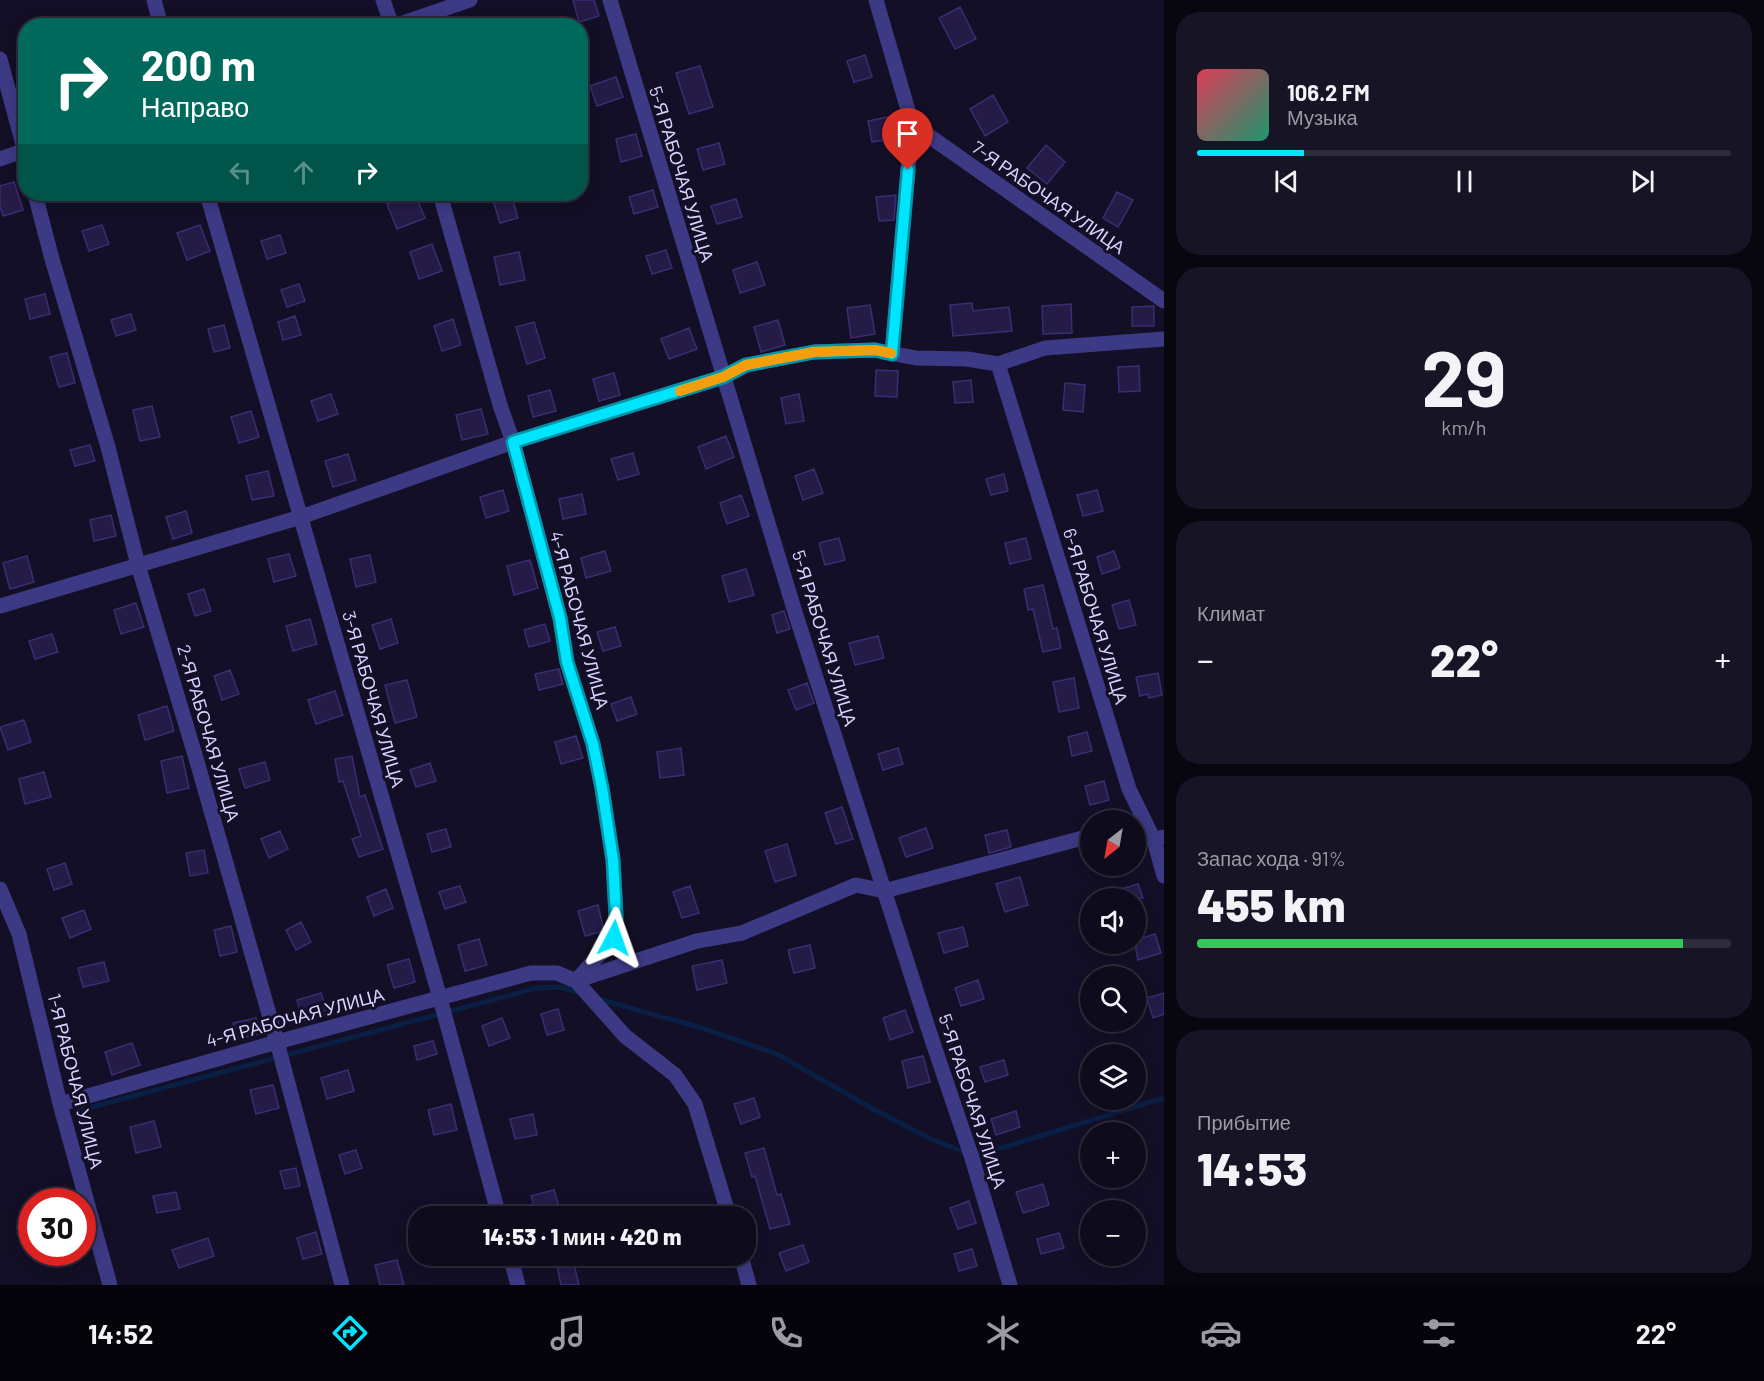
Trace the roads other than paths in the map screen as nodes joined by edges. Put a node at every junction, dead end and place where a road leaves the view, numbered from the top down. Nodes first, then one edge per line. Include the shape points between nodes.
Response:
1 (154, 0) edge
2 (383, 0) edge
3 (470, 0) edge
4 (610, 0) edge
5 (876, 0) edge
6 (159, 18) edge
7 (390, 18) edge
8 (417, 18) edge
9 (0, 59) edge
10 (912, 124) junction
11 (18, 126) edge
12 (18, 154) edge
13 (0, 159) edge
14 (37, 201) edge
15 (209, 201) edge
16 (442, 201) edge
17 (1164, 301) edge
18 (1164, 339) edge
19 (892, 354) junction
20 (998, 364) junction
21 (723, 377) junction
22 (513, 442) junction
23 (301, 518) junction
24 (138, 564) junction
25 (0, 606) edge
26 (1159, 838) edge
27 (1080, 839) edge
28 (1164, 876) edge
29 (0, 889) edge
30 (884, 891) junction
31 (576, 981) junction
32 (440, 998) junction
33 (277, 1042) junction
34 (60, 1104) junction
35 (496, 1206) edge
36 (726, 1206) edge
37 (513, 1266) edge
38 (744, 1266) edge
39 (110, 1285) edge
40 (342, 1285) edge
41 (518, 1285) edge
42 (749, 1285) edge
43 (1010, 1285) edge

1 - 6 street
2 - 7 street
3 - 8 street
4 - 21 street, 5-Я РАБОЧАЯ УЛИЦА
5 - 10 street
9 - 11 street
10 - 17 street, 7-Я РАБОЧАЯ УЛИЦА
10 - 19 street
12 - 13 street
14 - 24 street, 2-Я РАБОЧАЯ УЛИЦА
15 - 23 street, 3-Я РАБОЧАЯ УЛИЦА
16 - 22 street, 4-Я РАБОЧАЯ УЛИЦА
18 - 20 street via 1045,348
19 - 20 street
19 - 21 street via 875,350 814,352 746,365
20 - 26 street, 6-Я РАБОЧАЯ УЛИЦА via 1129,789
21 - 22 street
21 - 30 street, 5-Я РАБОЧАЯ УЛИЦА
22 - 23 street
22 - 31 street, 4-Я РАБОЧАЯ УЛИЦА via 560,618 567,662 593,744 613,860 614,938
23 - 24 street
23 - 32 street, 3-Я РАБОЧАЯ УЛИЦА
24 - 25 street
24 - 33 street, 2-Я РАБОЧАЯ УЛИЦА
26 - 28 street, 6-Я РАБОЧАЯ УЛИЦА
27 - 30 street
29 - 34 street, 1-Я РАБОЧАЯ УЛИЦА via 19,934
30 - 31 street via 856,885 742,933 697,941
30 - 43 street, 5-Я РАБОЧАЯ УЛИЦА
31 - 32 street, 4-Я РАБОЧАЯ УЛИЦА via 557,973 531,973
31 - 36 street via 625,1036 675,1075 695,1104
32 - 33 street, 4-Я РАБОЧАЯ УЛИЦА
32 - 35 street, 3-Я РАБОЧАЯ УЛИЦА
33 - 34 street, 4-Я РАБОЧАЯ УЛИЦА
33 - 40 street, 2-Я РАБОЧАЯ УЛИЦА
34 - 39 street, 1-Я РАБОЧАЯ УЛИЦА
37 - 41 street
38 - 42 street

